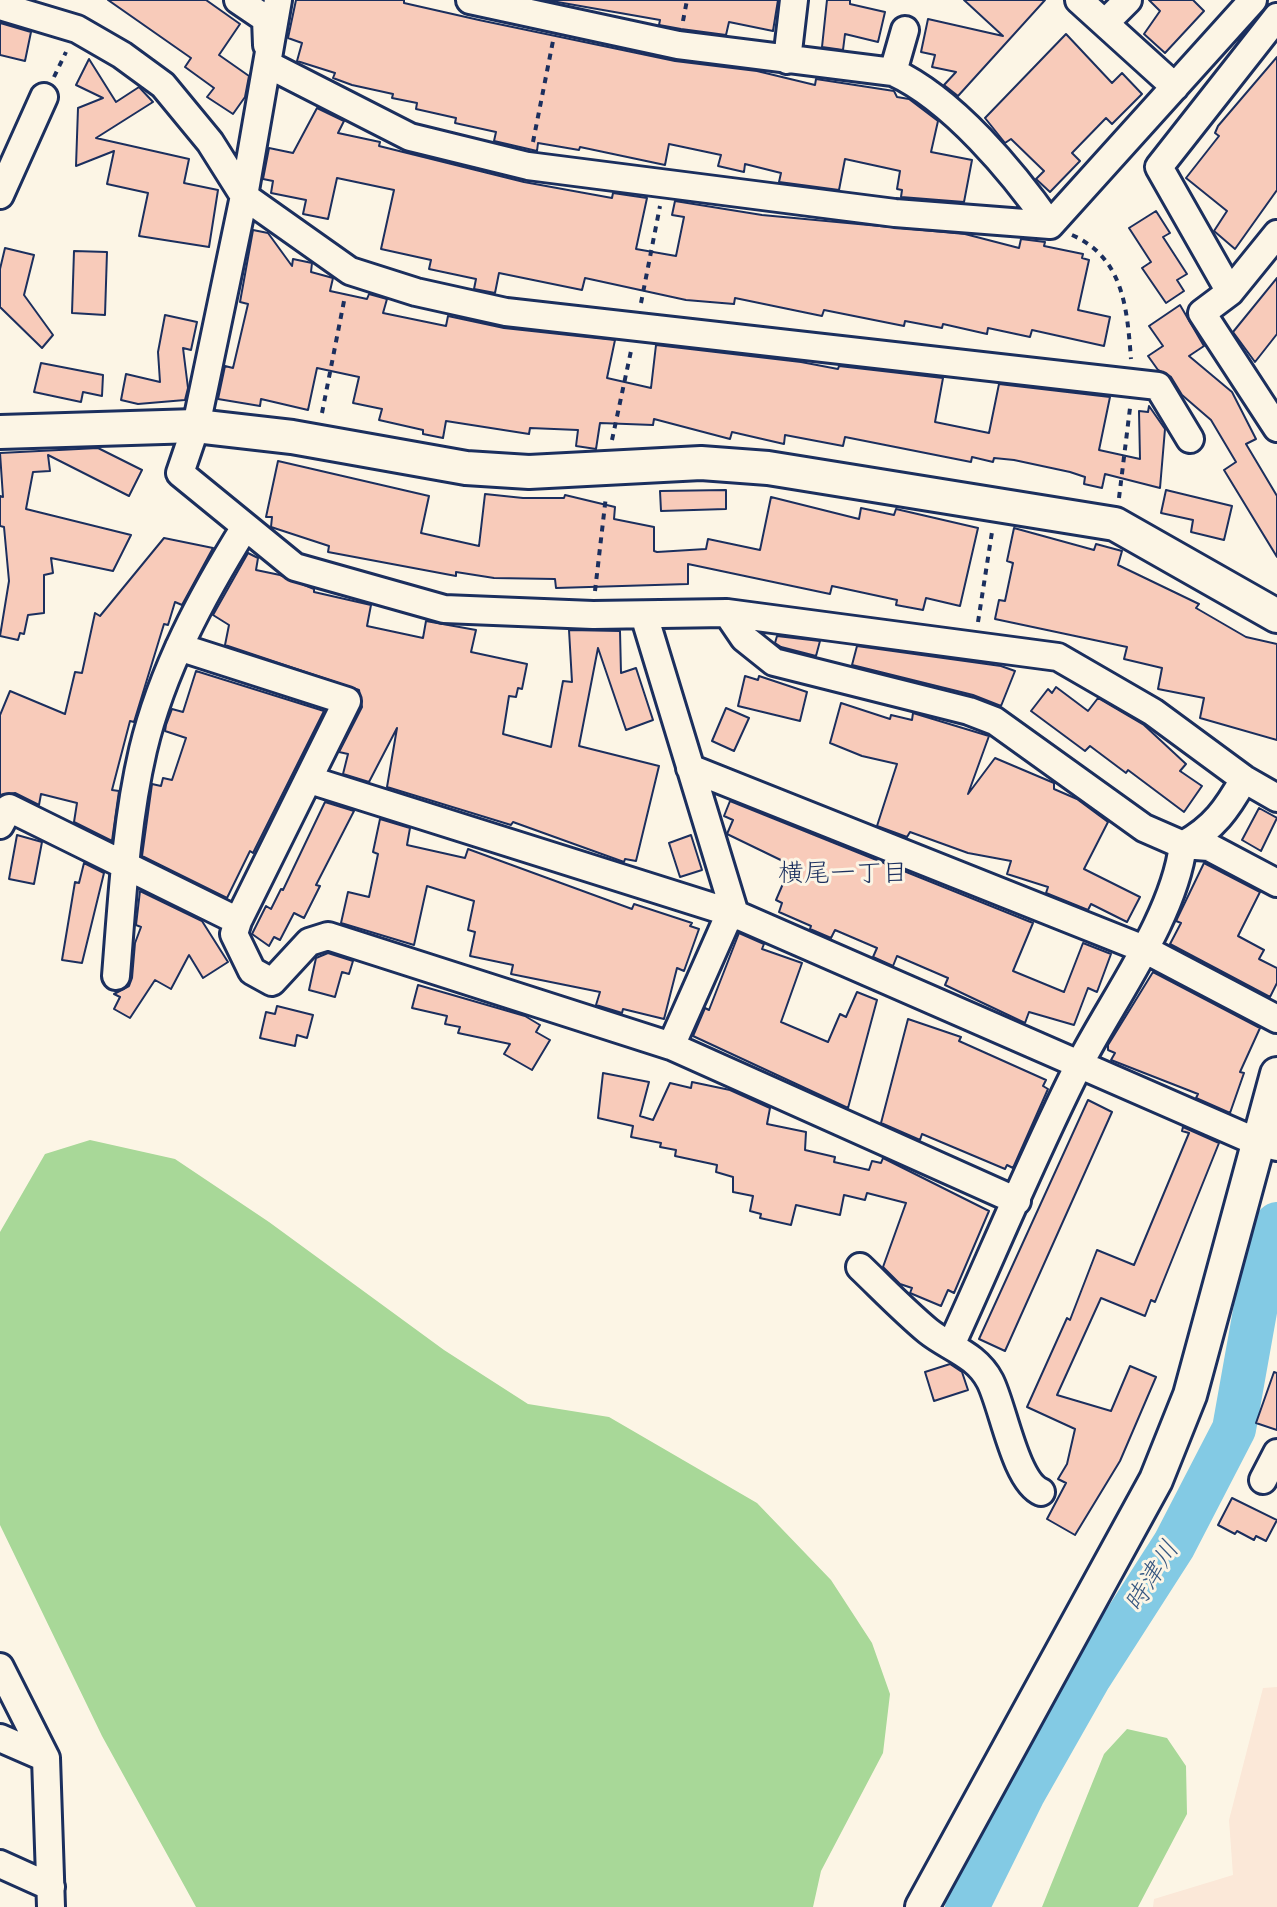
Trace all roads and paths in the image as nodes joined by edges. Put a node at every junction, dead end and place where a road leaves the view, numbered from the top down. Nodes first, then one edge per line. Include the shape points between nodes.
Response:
1 (238, 0) edge
2 (278, 0) edge
3 (470, 0) edge
4 (794, 0) edge
5 (1079, 0) edge
6 (1128, 0) edge
7 (1253, 0) edge
8 (0, 6) edge
9 (565, 14) edge
10 (1277, 17) edge
11 (1105, 23) junction
12 (77, 29) junction
13 (905, 30) dead end
14 (787, 60) junction
15 (267, 64) junction
16 (893, 72) junction
17 (1175, 87) junction
18 (44, 97) joint
19 (528, 166) junction
20 (665, 184) junction
21 (0, 195) edge
22 (244, 196) junction
23 (1050, 225) junction
24 (1277, 234) edge
25 (350, 271) junction
26 (1230, 292) junction
27 (637, 325) junction
28 (1133, 382) junction
29 (196, 426) junction
30 (1277, 428) edge
31 (0, 432) edge
32 (1190, 439) dead end
33 (317, 441) junction
34 (996, 502) junction
35 (1115, 524) junction
36 (245, 527) junction
37 (727, 613) junction
38 (644, 615) junction
39 (1277, 616) edge
40 (179, 647) junction
41 (974, 647) junction
42 (690, 768) junction
43 (1244, 779) junction
44 (310, 780) junction
45 (1277, 798) edge
46 (0, 825) edge
47 (1183, 845) junction
48 (126, 865) junction
49 (1277, 883) edge
50 (735, 914) junction
51 (238, 921) junction
52 (1144, 949) junction
53 (116, 976) dead end
54 (1277, 1019) edge
55 (671, 1046) junction
56 (1079, 1065) junction
57 (1277, 1074) edge
58 (1267, 1144) edge
59 (1017, 1201) junction
60 (860, 1267) dead end
61 (952, 1343) junction
62 (1277, 1453) edge
63 (1263, 1480) dead end
64 (1041, 1492) dead end
65 (0, 1667) edge
66 (0, 1738) edge
67 (46, 1758) junction
68 (0, 1864) edge
69 (51, 1897) edge
70 (922, 1907) edge

1 - 15 street via 266,19
2 - 15 street
3 - 9 street
4 - 14 street
5 - 11 street
6 - 11 street
7 - 17 street
8 - 12 street
9 - 14 street via 678,45
9 - 19 path
10 - 26 street via 1159,167
11 - 17 street
12 - 18 path
12 - 22 street via 163,85 210,142
13 - 16 street
14 - 16 street
15 - 19 street via 410,137
15 - 22 street
16 - 23 street via 918,83 985,147
17 - 23 street
18 - 21 street
19 - 20 street
20 - 23 street via 895,213
20 - 27 path
22 - 25 street
22 - 29 street
23 - 28 path via 1083,240 1111,264 1128,316
24 - 26 street
25 - 27 street via 506,312
25 - 33 path
26 - 30 street via 1202,313
27 - 28 street
28 - 32 street via 1158,386
28 - 35 path
29 - 31 street
29 - 33 street
29 - 36 street via 180,473
33 - 34 street via 466,468 529,472 701,463
34 - 35 street
34 - 41 path
35 - 39 street
36 - 38 street via 295,567 444,609
36 - 40 street
37 - 38 street
37 - 41 street
37 - 47 street via 756,651 774,662 995,721 1144,828
38 - 42 street
40 - 44 street via 347,701
40 - 48 street via 143,750
41 - 43 street via 1058,657 1153,712
42 - 50 street
42 - 52 street
43 - 45 street
43 - 47 street via 1221,818
44 - 50 street
44 - 51 street
46 - 48 street via 9,808
47 - 49 street via 1209,847
47 - 52 street via 1181,867
48 - 51 street
48 - 53 street
50 - 55 street via 726,922
50 - 56 street
51 - 55 street via 234,934 252,971 272,982 309,942 328,936
52 - 54 street
52 - 56 street
55 - 59 street
56 - 58 street
56 - 59 street
57 - 58 street
58 - 70 street via 1167,1456
59 - 61 street
60 - 61 street via 930,1333
61 - 64 street via 989,1379 1021,1469
62 - 63 street
65 - 67 street
66 - 67 street
67 - 69 street
68 - 69 street

